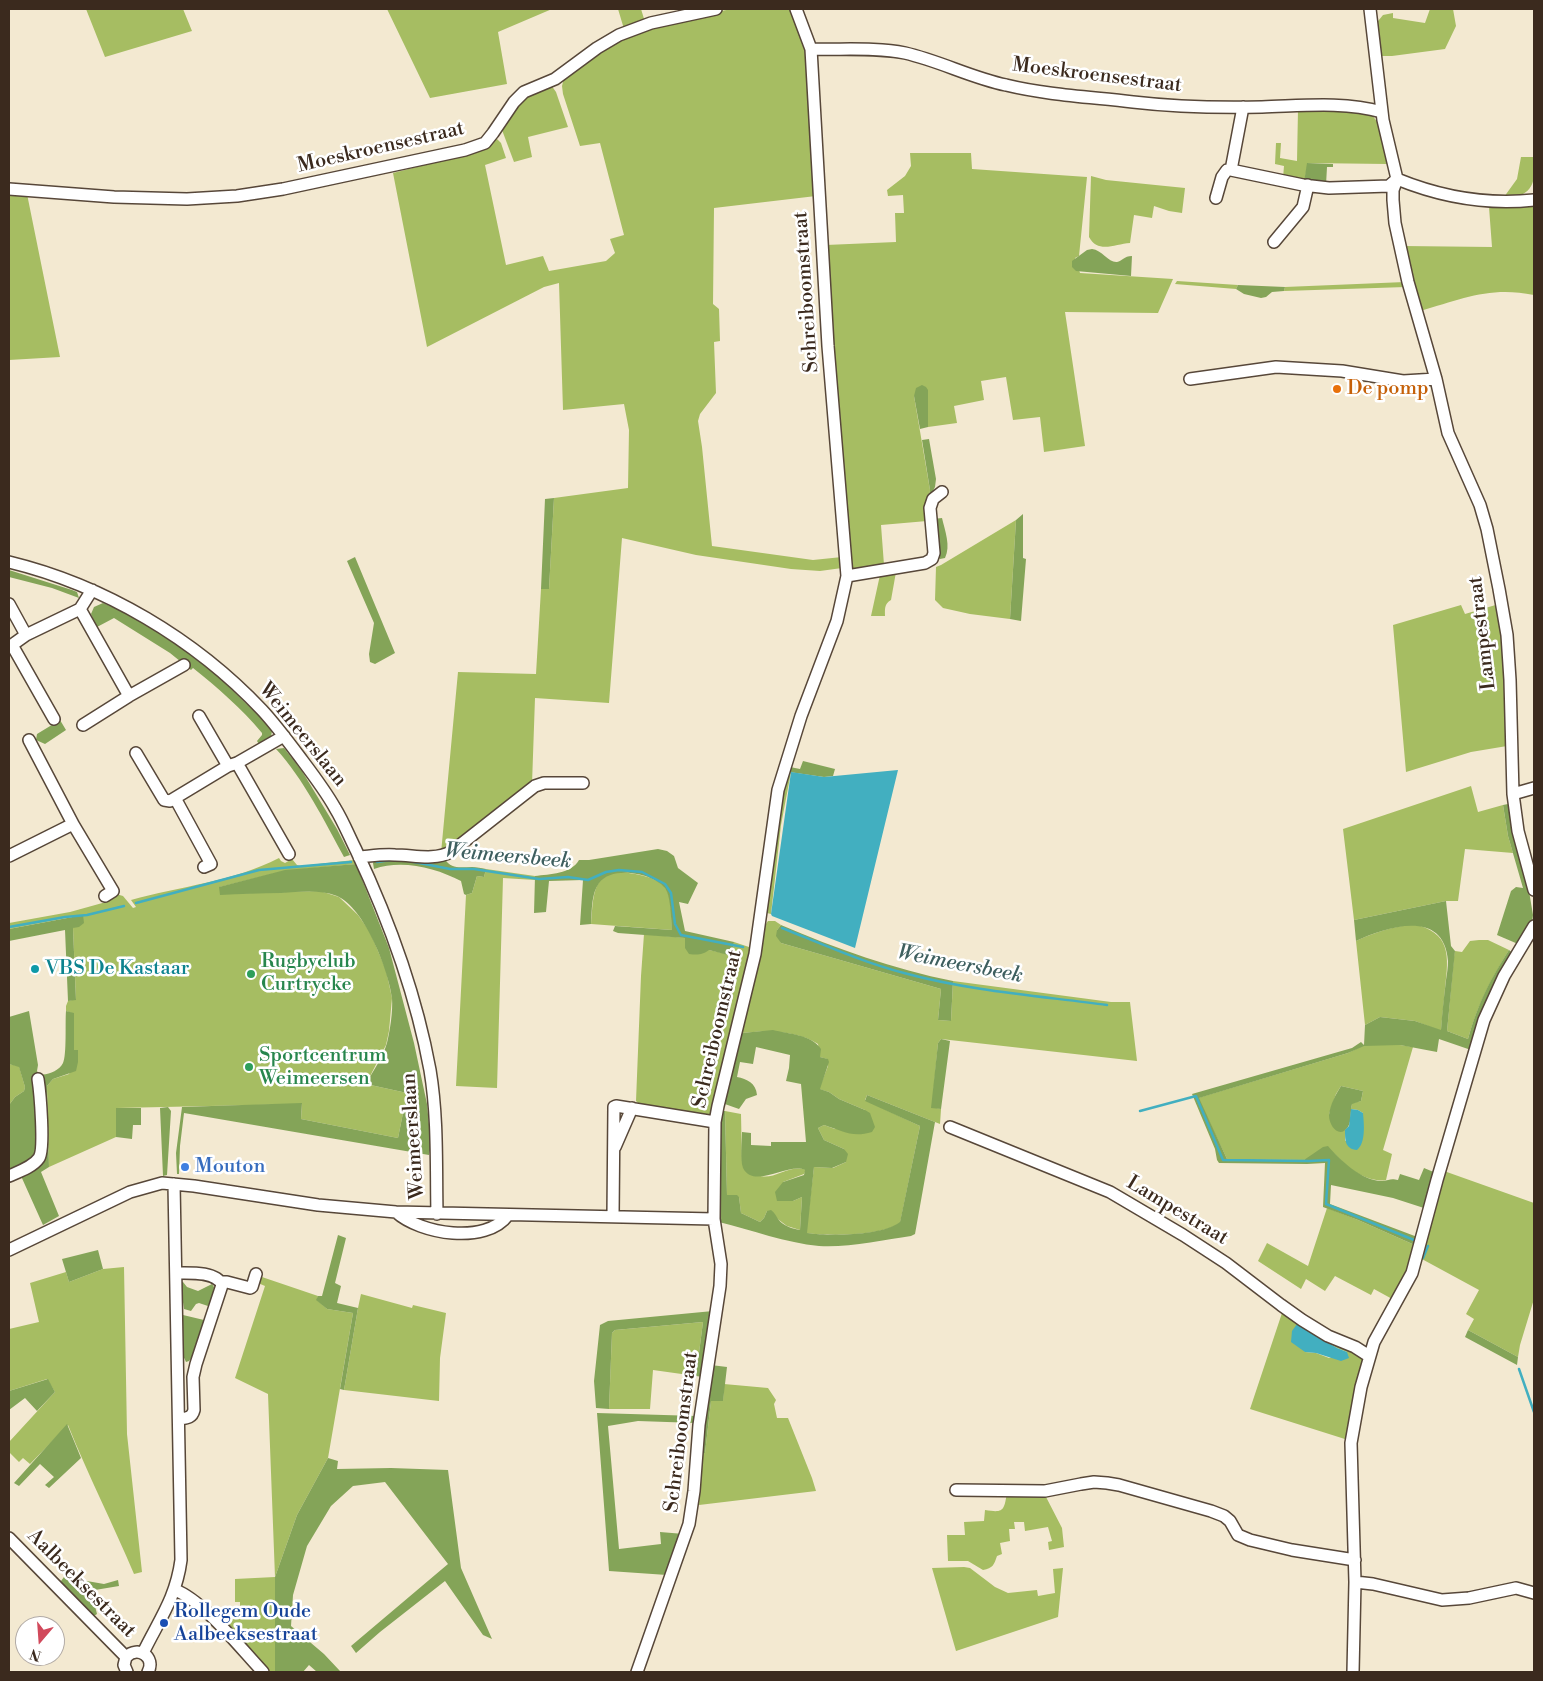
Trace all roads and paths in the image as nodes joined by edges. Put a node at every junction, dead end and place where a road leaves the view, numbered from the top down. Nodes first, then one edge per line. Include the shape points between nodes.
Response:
1 (716, 9) edge
2 (796, 9) edge
3 (1370, 9) edge
4 (811, 49) junction
5 (1243, 107) junction
6 (1382, 112) junction
7 (1231, 170) junction
8 (1397, 179) junction
9 (1308, 185) junction
10 (9, 190) edge
11 (1216, 198) dead end
12 (1534, 200) edge
13 (1274, 242) dead end
14 (1190, 379) dead end
15 (1436, 379) junction
16 (942, 492) dead end
17 (9, 562) edge
18 (847, 576) junction
19 (92, 590) junction
20 (9, 604) edge
21 (80, 609) junction
22 (26, 635) junction
23 (10, 644) edge
24 (184, 665) dead end
25 (129, 696) junction
26 (199, 716) dead end
27 (54, 719) dead end
28 (83, 724) dead end
29 (284, 736) junction
30 (28, 740) dead end
31 (136, 753) dead end
32 (233, 764) junction
33 (583, 783) dead end
34 (1534, 788) edge
35 (1513, 794) junction
36 (176, 798) junction
37 (73, 824) junction
38 (289, 854) dead end
39 (9, 856) edge
40 (359, 857) junction
41 (204, 867) dead end
42 (1534, 890) edge
43 (105, 896) dead end
44 (1534, 926) edge
45 (38, 1079) dead end
46 (632, 1108) junction
47 (716, 1122) junction
48 (950, 1127) dead end
49 (613, 1151) junction
50 (9, 1176) edge
51 (174, 1184) junction
52 (396, 1212) junction
53 (437, 1214) junction
54 (508, 1215) junction
55 (612, 1216) junction
56 (714, 1219) junction
57 (9, 1250) edge
58 (176, 1273) junction
59 (256, 1274) dead end
60 (221, 1282) junction
61 (1369, 1356) junction
62 (194, 1376) junction
63 (179, 1377) junction
64 (180, 1419) junction
65 (956, 1490) dead end
66 (9, 1538) edge
67 (1355, 1560) junction
68 (1355, 1582) junction
69 (175, 1590) junction
70 (1534, 1593) edge
71 (143, 1653) junction
72 (126, 1657) junction
73 (127, 1672) edge
74 (148, 1672) edge
75 (263, 1672) edge
76 (637, 1672) edge
77 (1353, 1672) edge

1 - 10 street, Moeskroensestraat via 651,23 619,35 555,79 524,92 485,142 466,150 237,196 114,197
2 - 4 street, Schreiboomstraat
3 - 6 street
4 - 5 street, Moeskroensestraat via 907,54 1007,86 1050,92 1172,105
4 - 18 street, Schreiboomstraat via 828,346
5 - 6 street, Moeskroensestraat via 1348,105
5 - 7 street
6 - 8 street
7 - 9 street
7 - 11 street via 1222,177
8 - 9 street via 1389,186 1329,188
8 - 12 street via 1430,191 1486,202
8 - 15 street, Lampestraat via 1393,190 1395,223
9 - 13 street via 1303,207
14 - 15 street via 1276,368 1342,371 1402,381
15 - 35 street, Lampestraat via 1448,433 1484,520 1499,589 1507,636
16 - 18 street via 933,499 930,508 932,559 925,563
17 - 19 street, Weimeerslaan
18 - 47 street, Schreiboomstraat via 837,621 801,716 778,790 755,954 721,1088
19 - 21 street
19 - 29 street, Weimeerslaan via 163,628 198,654 233,682
20 - 22 street
21 - 22 street
21 - 25 street
22 - 23 street
23 - 27 street
24 - 25 street
25 - 28 street
26 - 32 street
29 - 32 street
29 - 40 street, Weimeerslaan via 335,808
30 - 37 street
31 - 36 street via 164,800
32 - 36 street
32 - 38 street
33 - 40 street via 535,786 443,856 393,854
34 - 35 street
35 - 42 street, Lampestraat via 1518,831
36 - 41 street via 211,864
37 - 39 street
37 - 43 street via 113,891
40 - 53 street, Weimeerslaan via 405,971 430,1070 436,1130
44 - 61 street via 1504,976 1484,1020 1412,1273
45 - 50 street via 40,1158 28,1168
46 - 47 street
46 - 49 street
46 - 49 street via 614,1107
47 - 56 street, Schreiboomstraat
48 - 61 street, Lampestraat via 1110,1192 1226,1263 1302,1320
49 - 55 street
51 - 52 street via 318,1206
51 - 57 street via 153,1185 130,1192
51 - 58 street
52 - 53 street
52 - 54 street via 404,1220 458,1233 490,1229
53 - 54 street
54 - 55 street
55 - 56 street
56 - 76 street, Schreiboomstraat via 721,1264 720,1286 700,1425 692,1510
58 - 60 street via 198,1272
58 - 63 street
59 - 60 street via 250,1288
60 - 62 street
61 - 67 street via 1351,1443
62 - 63 street
62 - 64 street via 193,1415
63 - 64 street
64 - 69 street via 181,1556
65 - 67 street via 1045,1491 1094,1482 1119,1485 1211,1510 1230,1521 1238,1535 1250,1540
66 - 72 street, Aalbeeksestraat
67 - 68 street
68 - 70 street via 1442,1600 1516,1588
68 - 77 street
69 - 71 street
69 - 75 street via 190,1597
71 - 72 street via 134,1652
71 - 74 street via 150,1660
72 - 73 street via 124,1665

